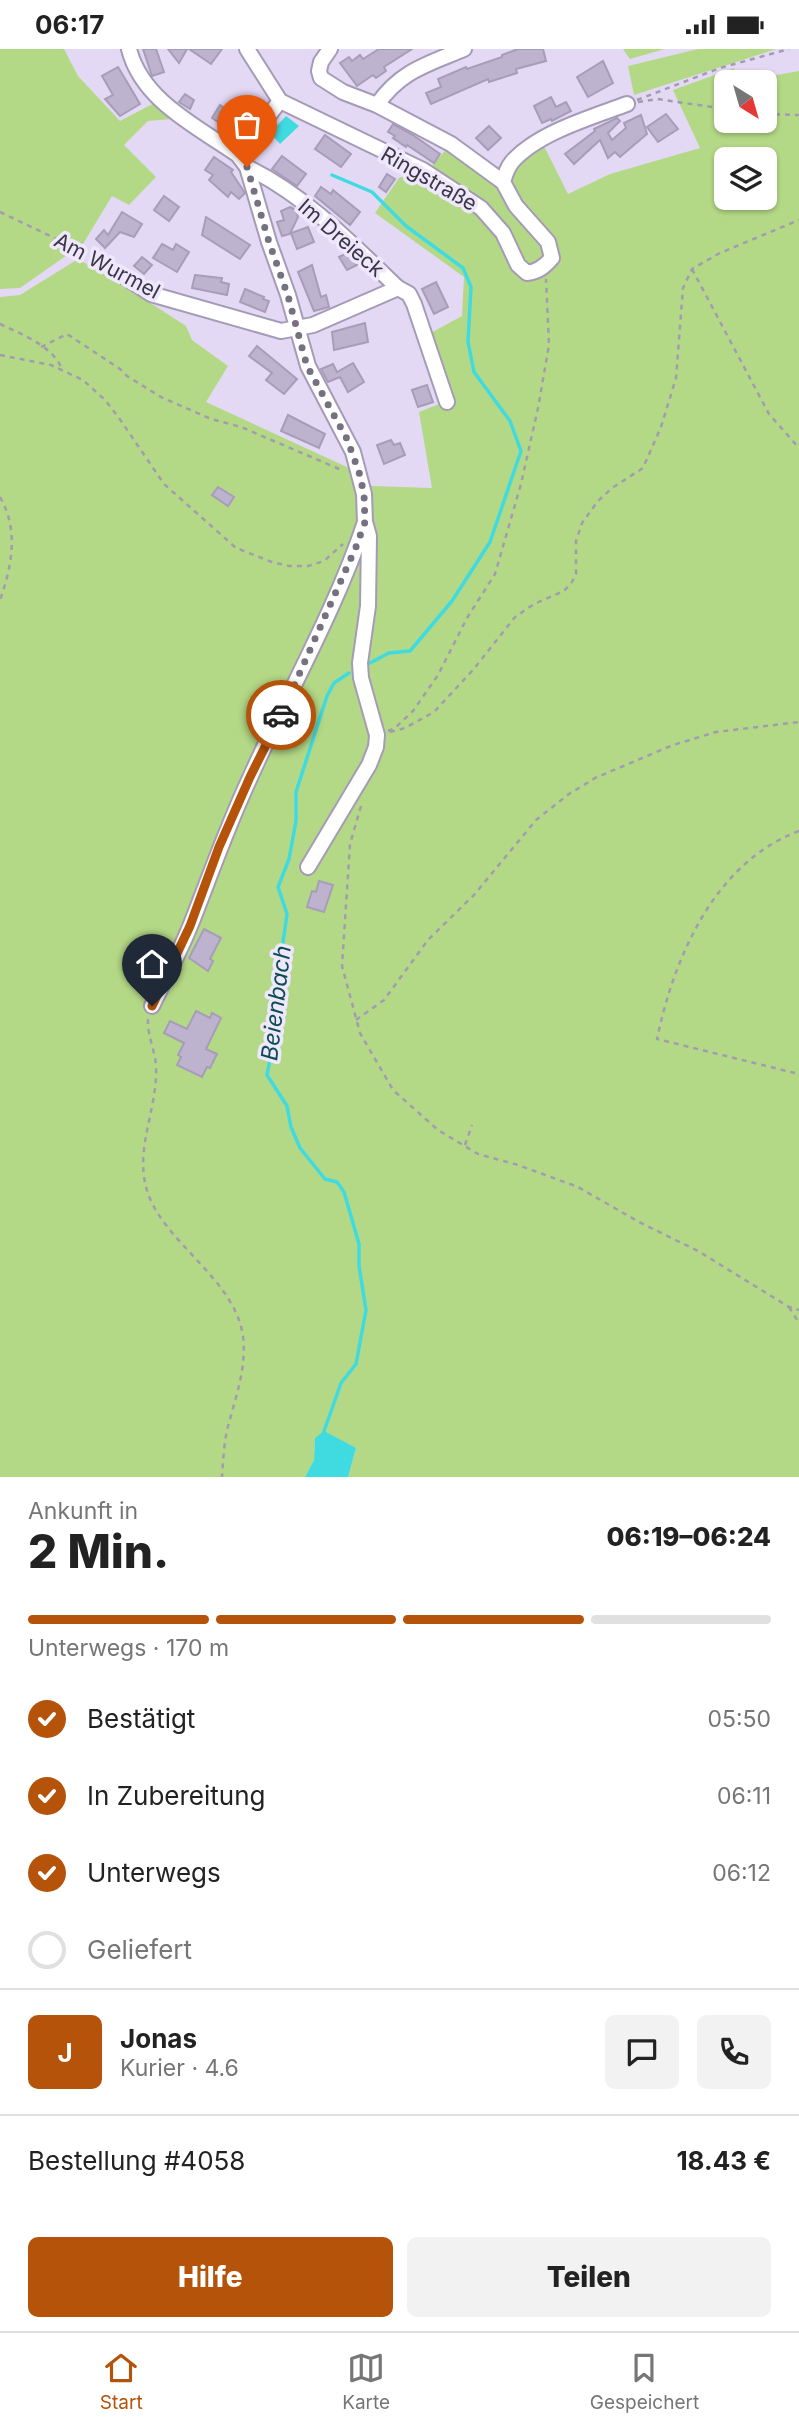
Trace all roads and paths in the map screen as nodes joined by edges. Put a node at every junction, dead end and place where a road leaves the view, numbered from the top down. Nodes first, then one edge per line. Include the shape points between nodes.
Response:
1 (129, 49) edge
2 (247, 49) edge
3 (330, 49) edge
4 (464, 49) edge
5 (789, 49) edge
6 (280, 101) junction
7 (627, 104) junction
8 (377, 105) junction
9 (714, 107) edge
10 (777, 114) edge
11 (799, 115) edge
12 (243, 161) junction
13 (503, 182) junction
14 (0, 212) edge
15 (799, 220) edge
16 (545, 265) junction
17 (692, 269) junction
18 (125, 277) joint
19 (398, 288) junction
20 (0, 324) edge
21 (297, 329) junction
22 (41, 347) junction
23 (0, 355) edge
24 (62, 369) junction
25 (447, 402) dead end
26 (799, 448) edge
27 (359, 472) junction
28 (0, 497) edge
29 (365, 522) junction
30 (344, 543) dead end
31 (0, 600) edge
32 (799, 722) edge
33 (377, 735) junction
34 (364, 797) dead end
35 (799, 831) edge
36 (308, 867) dead end
37 (152, 1006) joint
38 (356, 1020) junction
39 (799, 1074) edge
40 (472, 1125) dead end
41 (465, 1146) junction
42 (789, 1307) junction
43 (799, 1310) edge
44 (799, 1323) edge
45 (222, 1477) edge

1 - 12 street, Im Dreieck via 140,74 160,100
2 - 6 street
3 - 8 street, Ringstraße via 321,62 321,78
4 - 8 street via 394,83
5 - 7 path via 708,72
6 - 12 street
6 - 16 street, Ringstraße via 423,170 466,196 503,233 518,265 527,273
7 - 9 path via 657,99
7 - 13 street via 543,138 509,165
8 - 13 street, Ringstraße via 451,144
10 - 11 path
12 - 19 street, Im Dreieck via 331,223
12 - 21 street
13 - 16 street, Ringstraße via 516,206 548,242 551,258
14 - 18 path, Am Wurmel
15 - 17 path
16 - 33 path via 549,345 521,484 495,574 413,711 395,728
17 - 26 path via 769,414
17 - 33 path via 683,288 676,378 661,427 643,468 612,488 582,523 572,582 515,617 434,712 405,728
18 - 21 street, Am Wurmel via 151,294 264,327
19 - 21 street, Im Dreieck
19 - 25 street, Im Dreieck via 409,294 414,304
20 - 22 path
21 - 27 street via 307,366 347,439
22 - 24 path
22 - 27 path via 67,334 162,397 325,465
23 - 24 path
24 - 30 path via 95,390 164,484 236,548 272,562 307,566 324,561
27 - 29 street
28 - 31 path via 10,517 12,537
29 - 33 street via 370,555 360,673
29 - 37 street
32 - 38 path via 716,732 684,742 594,778 569,794 537,820 474,895 428,940 384,1000
33 - 36 street via 369,765
34 - 38 path via 350,844 342,966
35 - 39 path via 764,849 712,901 664,1003 657,1039
37 - 45 path via 148,1026 156,1078 142,1152 146,1189 162,1220 232,1306 243,1337 242,1371
38 - 41 path via 393,1090 438,1130
40 - 41 path
41 - 42 path via 578,1187 698,1251
42 - 43 path
42 - 44 path

